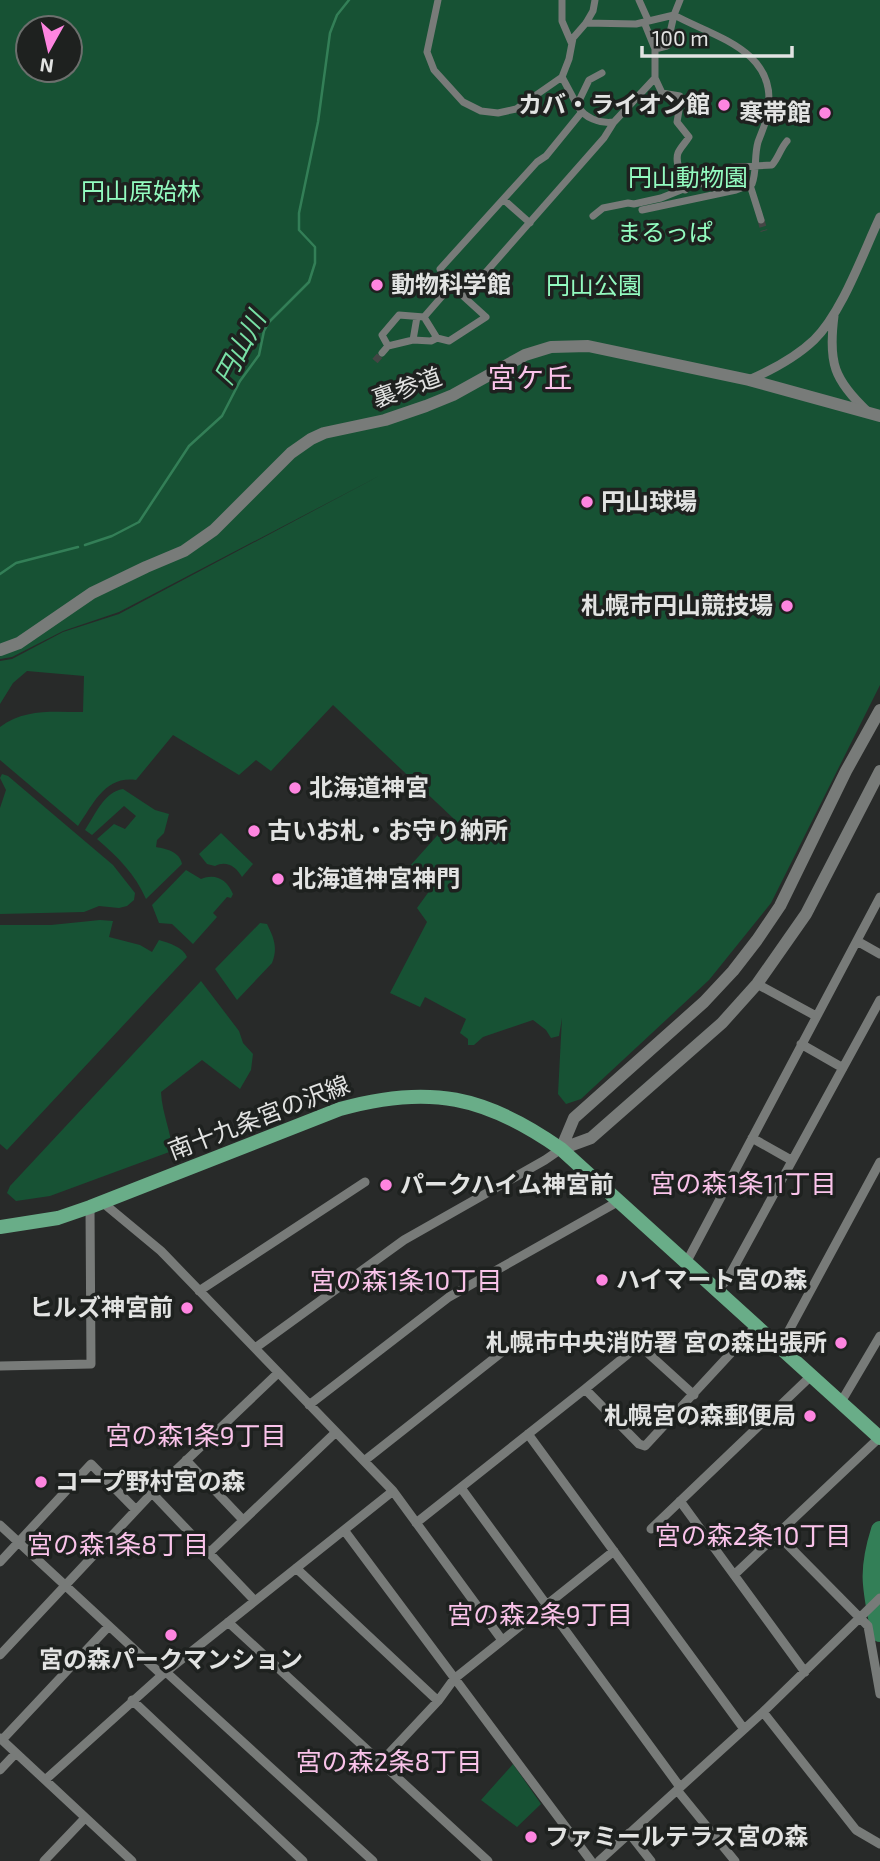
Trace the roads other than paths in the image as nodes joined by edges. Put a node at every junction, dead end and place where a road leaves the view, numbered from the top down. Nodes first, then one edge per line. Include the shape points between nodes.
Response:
1 (438, 0) edge
2 (562, 0) edge
3 (594, 0) edge
4 (639, 0) edge
5 (680, 0) edge
6 (674, 15) junction
7 (646, 21) junction
8 (586, 23) junction
9 (571, 42) junction
10 (655, 48) junction
11 (602, 72) dead end
12 (562, 77) junction
13 (655, 78) junction
14 (579, 109) junction
15 (614, 122) junction
16 (787, 141) dead end
17 (754, 165) junction
18 (750, 185) junction
19 (685, 190) junction
20 (504, 200) junction
21 (642, 210) dead end
22 (593, 216) dead end
23 (880, 217) edge
24 (761, 220) tunnel mouth
25 (530, 223) junction
26 (451, 286) junction
27 (464, 297) junction
28 (834, 315) junction
29 (421, 317) junction
30 (437, 338) junction
31 (413, 340) junction
32 (388, 346) junction
33 (382, 353) tunnel mouth
34 (750, 380) junction
35 (875, 415) edge
36 (0, 650) edge
37 (880, 710) edge
38 (880, 771) edge
39 (880, 897) edge
40 (857, 941) junction
41 (880, 954) edge
42 (757, 984) junction
43 (880, 1000) edge
44 (816, 1016) junction
45 (801, 1044) junction
46 (843, 1068) junction
47 (752, 1138) junction
48 (561, 1149) junction
49 (791, 1160) junction
50 (880, 1162) edge
51 (365, 1182) dead end
52 (619, 1201) junction
53 (96, 1204) junction
54 (0, 1227) edge
55 (686, 1263) junction
56 (717, 1290) junction
57 (199, 1291) junction
58 (756, 1326) junction
59 (880, 1336) edge
60 (511, 1345) dead end
61 (780, 1347) junction
62 (255, 1348) junction
63 (0, 1366) edge
64 (278, 1373) junction
65 (811, 1376) junction
66 (585, 1388) junction
67 (694, 1395) junction
68 (841, 1402) junction
69 (309, 1405) junction
70 (336, 1432) junction
71 (528, 1434) junction
72 (880, 1437) edge
73 (186, 1460) junction
74 (364, 1461) junction
75 (461, 1488) junction
76 (393, 1491) junction
77 (152, 1493) junction
78 (680, 1501) junction
79 (136, 1510) junction
80 (243, 1520) junction
81 (416, 1523) junction
82 (0, 1525) edge
83 (651, 1529) dead end
84 (344, 1530) junction
85 (777, 1534) junction
86 (18, 1542) junction
87 (614, 1551) junction
88 (209, 1553) junction
89 (0, 1562) edge
90 (296, 1568) junction
91 (734, 1575) junction
92 (64, 1584) junction
93 (879, 1598) edge
94 (255, 1601) junction
95 (546, 1603) junction
96 (864, 1614) junction
97 (228, 1622) junction
98 (109, 1626) junction
99 (502, 1640) junction
100 (0, 1655) edge
101 (805, 1672) junction
102 (164, 1673) junction
103 (454, 1679) junction
104 (880, 1694) edge
105 (132, 1700) junction
106 (438, 1701) junction
107 (763, 1712) junction
108 (744, 1729) junction
109 (1, 1739) edge
110 (16, 1753) junction
111 (380, 1763) junction
112 (0, 1770) edge
113 (45, 1780) junction
114 (678, 1788) junction
115 (86, 1818) junction
116 (629, 1833) junction
117 (880, 1844) edge
118 (44, 1861) edge
119 (132, 1861) edge
120 (303, 1861) edge
121 (373, 1861) edge
122 (488, 1861) edge
123 (591, 1861) edge
124 (598, 1861) edge
125 (651, 1861) edge
126 (735, 1861) edge

1 - 12 street via 427,52 434,69 463,102 481,111 508,112
2 - 9 street via 562,22
3 - 8 street
4 - 7 street
5 - 6 street
6 - 7 street
6 - 10 street via 667,46
6 - 17 street via 746,51 758,64 769,109
7 - 8 street
7 - 10 street
8 - 9 street
9 - 12 street
10 - 13 street
11 - 14 street via 589,80
12 - 14 street
13 - 15 street
13 - 19 street via 662,93 680,96 677,122 689,137 677,160
14 - 15 street via 594,120
14 - 20 street via 546,156
15 - 25 street
16 - 17 street via 772,165
17 - 18 street via 755,178
17 - 19 street via 733,167 722,180
18 - 21 street
18 - 24 street
19 - 22 street via 603,208
20 - 25 street
20 - 26 street via 440,269
23 - 28 street
25 - 27 street
26 - 27 street
26 - 29 street
27 - 30 street via 486,317 449,341
28 - 34 street via 815,339
28 - 35 street via 832,356 837,375 848,393
29 - 30 street
29 - 31 street
29 - 32 street via 399,315 382,335
30 - 31 street
31 - 32 street
32 - 33 street
34 - 35 street, 裏参道
34 - 36 street, 裏参道 via 588,346 551,347 525,355 426,406 311,439 214,530 184,551 92,593 19,643
37 - 48 street via 780,906 757,940 704,1002 574,1118
38 - 42 street via 806,914
39 - 40 street
40 - 41 street
40 - 44 street
42 - 44 street
42 - 48 street via 722,1023 591,1138
43 - 46 street
44 - 45 street
45 - 46 street
45 - 47 street
46 - 49 street
47 - 49 street
47 - 55 street
48 - 52 main road, 南十九条宮の沢線
48 - 53 main road, 南十九条宮の沢線 via 502,1113 475,1104 408,1096 374,1099
48 - 62 street via 404,1240
49 - 56 street via 727,1280
50 - 61 street
51 - 57 street
52 - 55 main road, 南十九条宮の沢線
52 - 69 street via 449,1297
53 - 54 main road, 南十九条宮の沢線 via 58,1217
53 - 57 street via 161,1251
53 - 63 street via 91,1364
55 - 56 main road, 南十九条宮の沢線
56 - 58 main road, 南十九条宮の沢線
57 - 62 street
58 - 61 main road, 南十九条宮の沢線
58 - 67 street
59 - 68 street
60 - 74 street
61 - 65 main road, 南十九条宮の沢線
62 - 64 street
64 - 69 street
64 - 73 street
65 - 68 main road, 南十九条宮の沢線
65 - 78 street
66 - 67 street via 639,1345
66 - 67 street via 645,1446
66 - 71 street
68 - 72 main road, 南十九条宮の沢線
69 - 70 street
70 - 74 street
70 - 80 street
71 - 75 street
71 - 87 street
72 - 85 street
73 - 77 street
73 - 80 street
74 - 76 street
75 - 81 street
75 - 95 street
76 - 81 street
76 - 84 street
77 - 79 street
77 - 88 street
78 - 83 street
78 - 91 street
79 - 86 street via 91,1464
79 - 92 street
80 - 88 street
81 - 99 street
82 - 86 street
84 - 90 street
84 - 103 street
85 - 91 street
85 - 96 street
86 - 89 street
86 - 92 street
87 - 95 street
87 - 108 street
88 - 94 street
90 - 94 street
90 - 106 street
91 - 101 street
92 - 98 street
92 - 100 street
93 - 96 street
94 - 97 street
95 - 99 street
95 - 114 street
96 - 101 street
96 - 104 street
97 - 102 street
97 - 111 street
98 - 102 street
98 - 109 street
99 - 103 street
101 - 107 street
102 - 105 street
102 - 121 street
103 - 106 street
103 - 123 street
105 - 113 street
105 - 120 street
106 - 111 street
107 - 108 street
107 - 117 street via 856,1830
108 - 114 street
109 - 110 street
110 - 112 street
110 - 113 street
111 - 122 street
113 - 115 street
114 - 116 street
114 - 126 street
115 - 118 street
115 - 119 street
116 - 124 street
116 - 125 street

